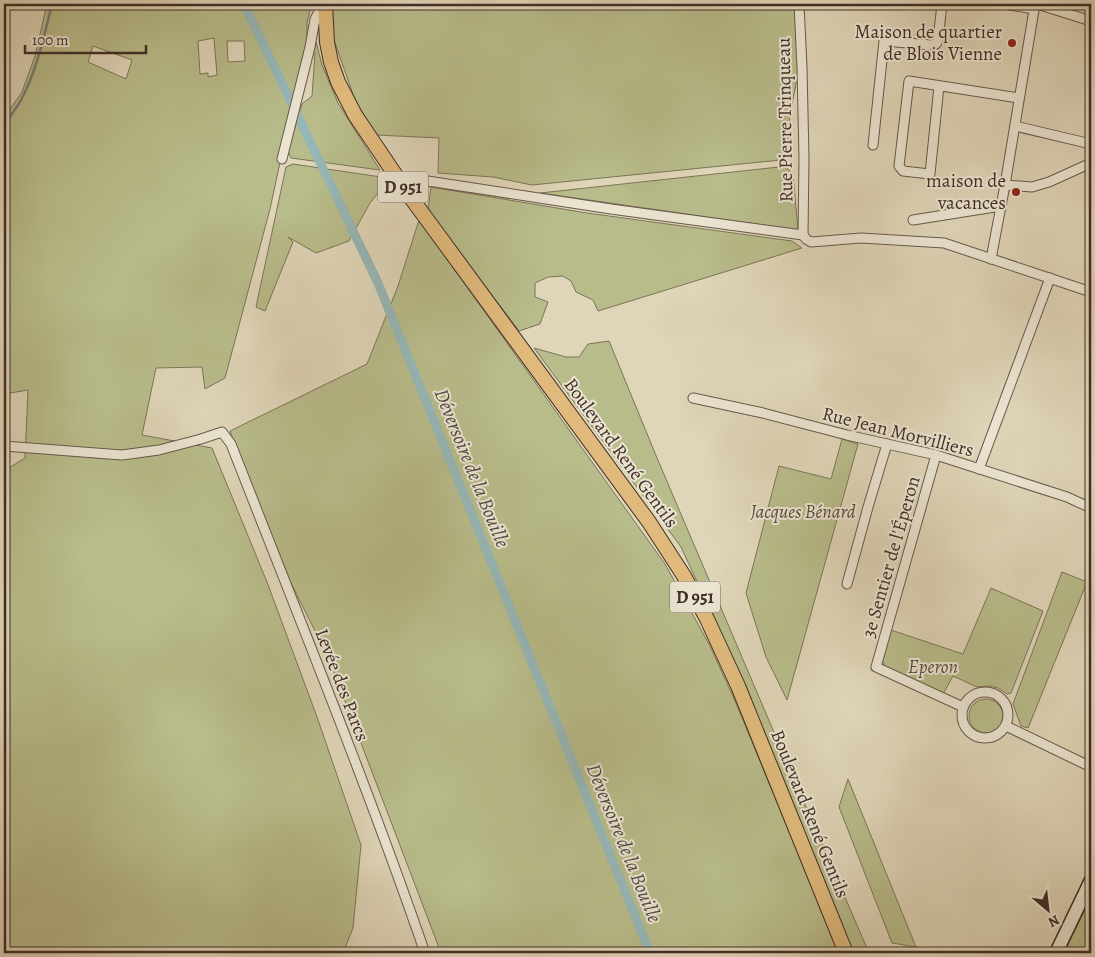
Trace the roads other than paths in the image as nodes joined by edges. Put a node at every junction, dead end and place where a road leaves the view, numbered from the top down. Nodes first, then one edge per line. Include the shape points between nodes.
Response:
1 (324, 4) edge
2 (799, 4) edge
3 (942, 4) edge
4 (1004, 4) edge
5 (1036, 6) edge
6 (1091, 21) edge
7 (939, 86) junction
8 (1019, 98) junction
9 (1015, 126) junction
10 (873, 144) dead end
11 (1091, 144) edge
12 (282, 159) dead end
13 (1091, 163) edge
14 (395, 176) junction
15 (1005, 185) junction
16 (1001, 206) junction
17 (913, 220) dead end
18 (803, 235) junction
19 (991, 259) junction
20 (1050, 278) junction
21 (1091, 292) edge
22 (694, 398) dead end
23 (887, 444) junction
24 (4, 446) edge
25 (936, 455) junction
26 (979, 469) junction
27 (1091, 508) edge
28 (847, 584) dead end
29 (963, 706) junction
30 (1006, 726) junction
31 (1091, 768) edge
32 (1091, 880) edge
33 (425, 953) edge
34 (846, 953) edge
35 (1056, 953) edge

1 - 12 street via 315,19
1 - 14 main road, Boulevard René Gentils / D 951 via 327,42 338,82 355,115
2 - 18 street, Rue Pierre Trinqueau
3 - 10 street via 936,44 884,41
4 - 5 street
5 - 6 street
5 - 8 street
7 - 7 street via 909,81 899,166 903,171 930,174
7 - 8 street
8 - 9 street
9 - 11 street
9 - 15 street
13 - 15 street via 1049,182 1032,186
14 - 18 street
14 - 34 main road, Boulevard René Gentils / D 951 via 649,522 684,576 738,686
15 - 16 street
16 - 17 street
16 - 19 street
18 - 19 street via 811,242 861,238 944,243
19 - 20 street
20 - 21 street
20 - 26 street
22 - 23 street, Rue Jean Morvilliers
23 - 25 street, Rue Jean Morvilliers
23 - 28 street
24 - 33 street, Levée des Parcs via 122,455 159,450 222,432 231,444 347,740
25 - 26 street, Rue Jean Morvilliers
25 - 29 street, 3e Sentier de l'Éperon via 876,667
26 - 27 street, Rue Jean Morvilliers
29 - 30 street via 966,729 979,738 994,736
29 - 30 street via 980,692 995,694 1006,705
30 - 31 street
32 - 35 main road

